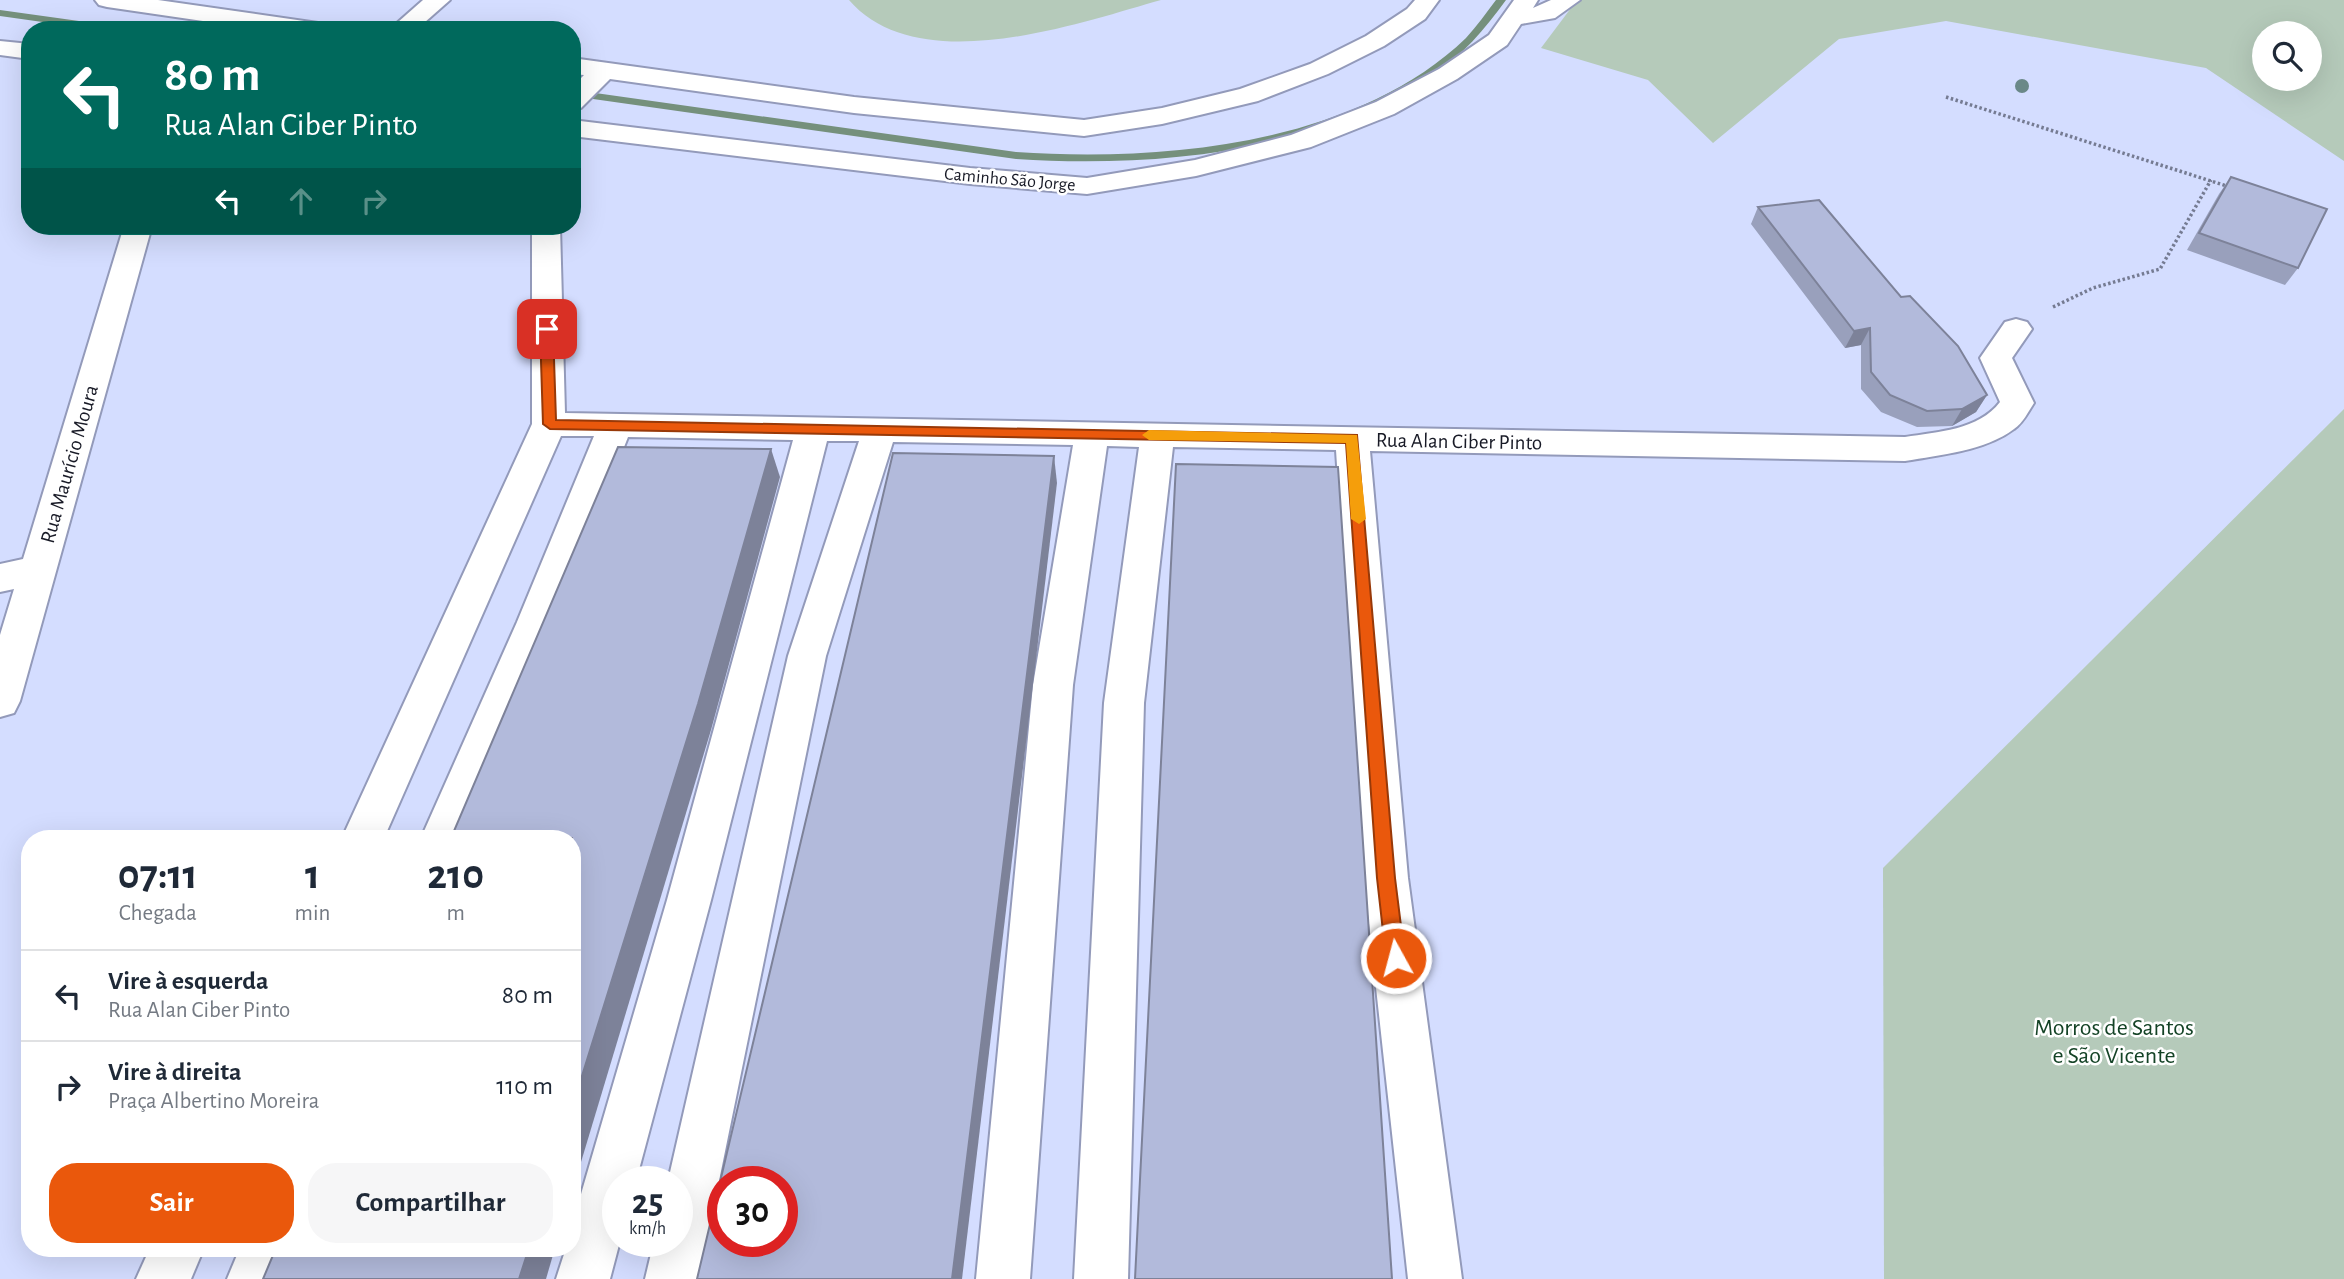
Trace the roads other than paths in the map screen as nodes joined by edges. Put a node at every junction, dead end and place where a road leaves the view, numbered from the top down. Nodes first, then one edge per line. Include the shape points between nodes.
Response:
1 (107, 0) edge
2 (438, 0) edge
3 (1427, 0) edge
4 (1568, 0) edge
5 (1519, 9) edge
6 (255, 21) edge
7 (412, 21) edge
8 (0, 48) edge
9 (21, 51) edge
10 (581, 68) edge
11 (601, 73) junction
12 (581, 93) edge
13 (581, 129) edge
14 (135, 235) edge
15 (546, 235) edge
16 (2016, 329) road end
17 (550, 424) junction
18 (616, 425) junction
19 (813, 429) junction
20 (880, 430) junction
21 (1092, 434) junction
22 (1157, 435) junction
23 (1352, 439) junction
24 (40, 570) junction
25 (0, 578) edge
26 (0, 702) edge
27 (366, 830) edge
28 (445, 830) edge
29 (174, 1257) edge
30 (263, 1257) edge
31 (163, 1279) edge
32 (254, 1279) edge
33 (583, 1279) edge
34 (671, 1279) edge
35 (1003, 1279) edge
36 (1101, 1279) edge
37 (1435, 1279) edge

1 - 6 street
2 - 7 street
3 - 11 street via 1416,14 1375,41 1261,91 1162,116 1084,128
4 - 5 street via 1546,13
5 - 13 street, Caminho São Jorge via 1497,40 1448,74 1385,108 1301,141 1196,168 1087,186
8 - 9 street
10 - 11 street
11 - 12 street
14 - 24 street, Rua Maurício Moura
15 - 17 street
16 - 23 street, Rua Alan Ciber Pinto via 1996,358 2017,403 2004,420 1950,440 1905,449
17 - 18 street, Rua Alan Ciber Pinto
17 - 27 street
18 - 19 street, Rua Alan Ciber Pinto
18 - 28 street
19 - 20 street, Rua Alan Ciber Pinto
19 - 33 street
20 - 21 street, Rua Alan Ciber Pinto
20 - 34 street via 807,656
21 - 22 street, Rua Alan Ciber Pinto
21 - 35 street via 1053,685
22 - 23 street, Rua Alan Ciber Pinto
22 - 36 street via 1124,703
23 - 37 street via 1386,878
24 - 25 street
24 - 26 street, Rua Maurício Moura
29 - 31 street
30 - 32 street

